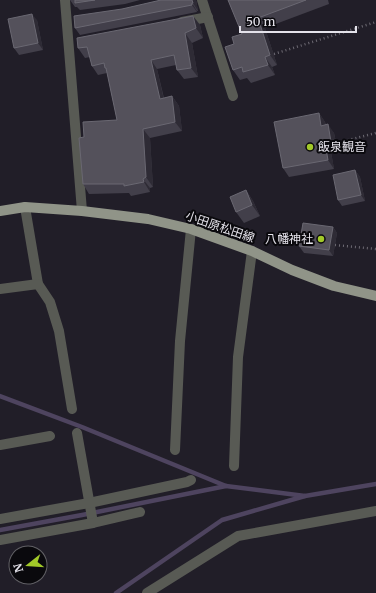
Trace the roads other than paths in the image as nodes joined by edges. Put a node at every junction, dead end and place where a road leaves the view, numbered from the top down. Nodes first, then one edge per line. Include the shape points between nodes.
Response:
1 (65, 0) edge
2 (202, 0) edge
3 (208, 17) junction
4 (169, 24) edge
5 (233, 96) dead end
6 (25, 207) junction
7 (0, 211) edge
8 (82, 211) junction
9 (191, 229) junction
10 (252, 251) junction
11 (38, 284) junction
12 (0, 289) edge
13 (376, 296) edge
14 (72, 409) dead end
15 (77, 433) dead end
16 (50, 436) dead end
17 (0, 445) edge
18 (175, 450) dead end
19 (234, 466) dead end
20 (191, 480) dead end
21 (89, 503) junction
22 (376, 511) edge
23 (140, 512) dead end
24 (0, 519) edge
25 (93, 523) junction
26 (0, 540) edge
27 (147, 593) edge

1 - 8 street via 72,43
2 - 3 street
3 - 4 street
3 - 5 street
6 - 7 main road, 小田原松田線
6 - 8 main road, 小田原松田線
6 - 11 street
8 - 9 main road, 小田原松田線 via 148,219
9 - 10 main road, 小田原松田線
9 - 18 street via 180,341
10 - 13 main road, 小田原松田線 via 334,286
10 - 19 street via 238,357
11 - 12 street
11 - 14 street via 50,302 59,331
15 - 21 street
16 - 17 street
20 - 21 street
21 - 24 street
21 - 25 street
22 - 27 street via 238,536
23 - 25 street
25 - 26 street

